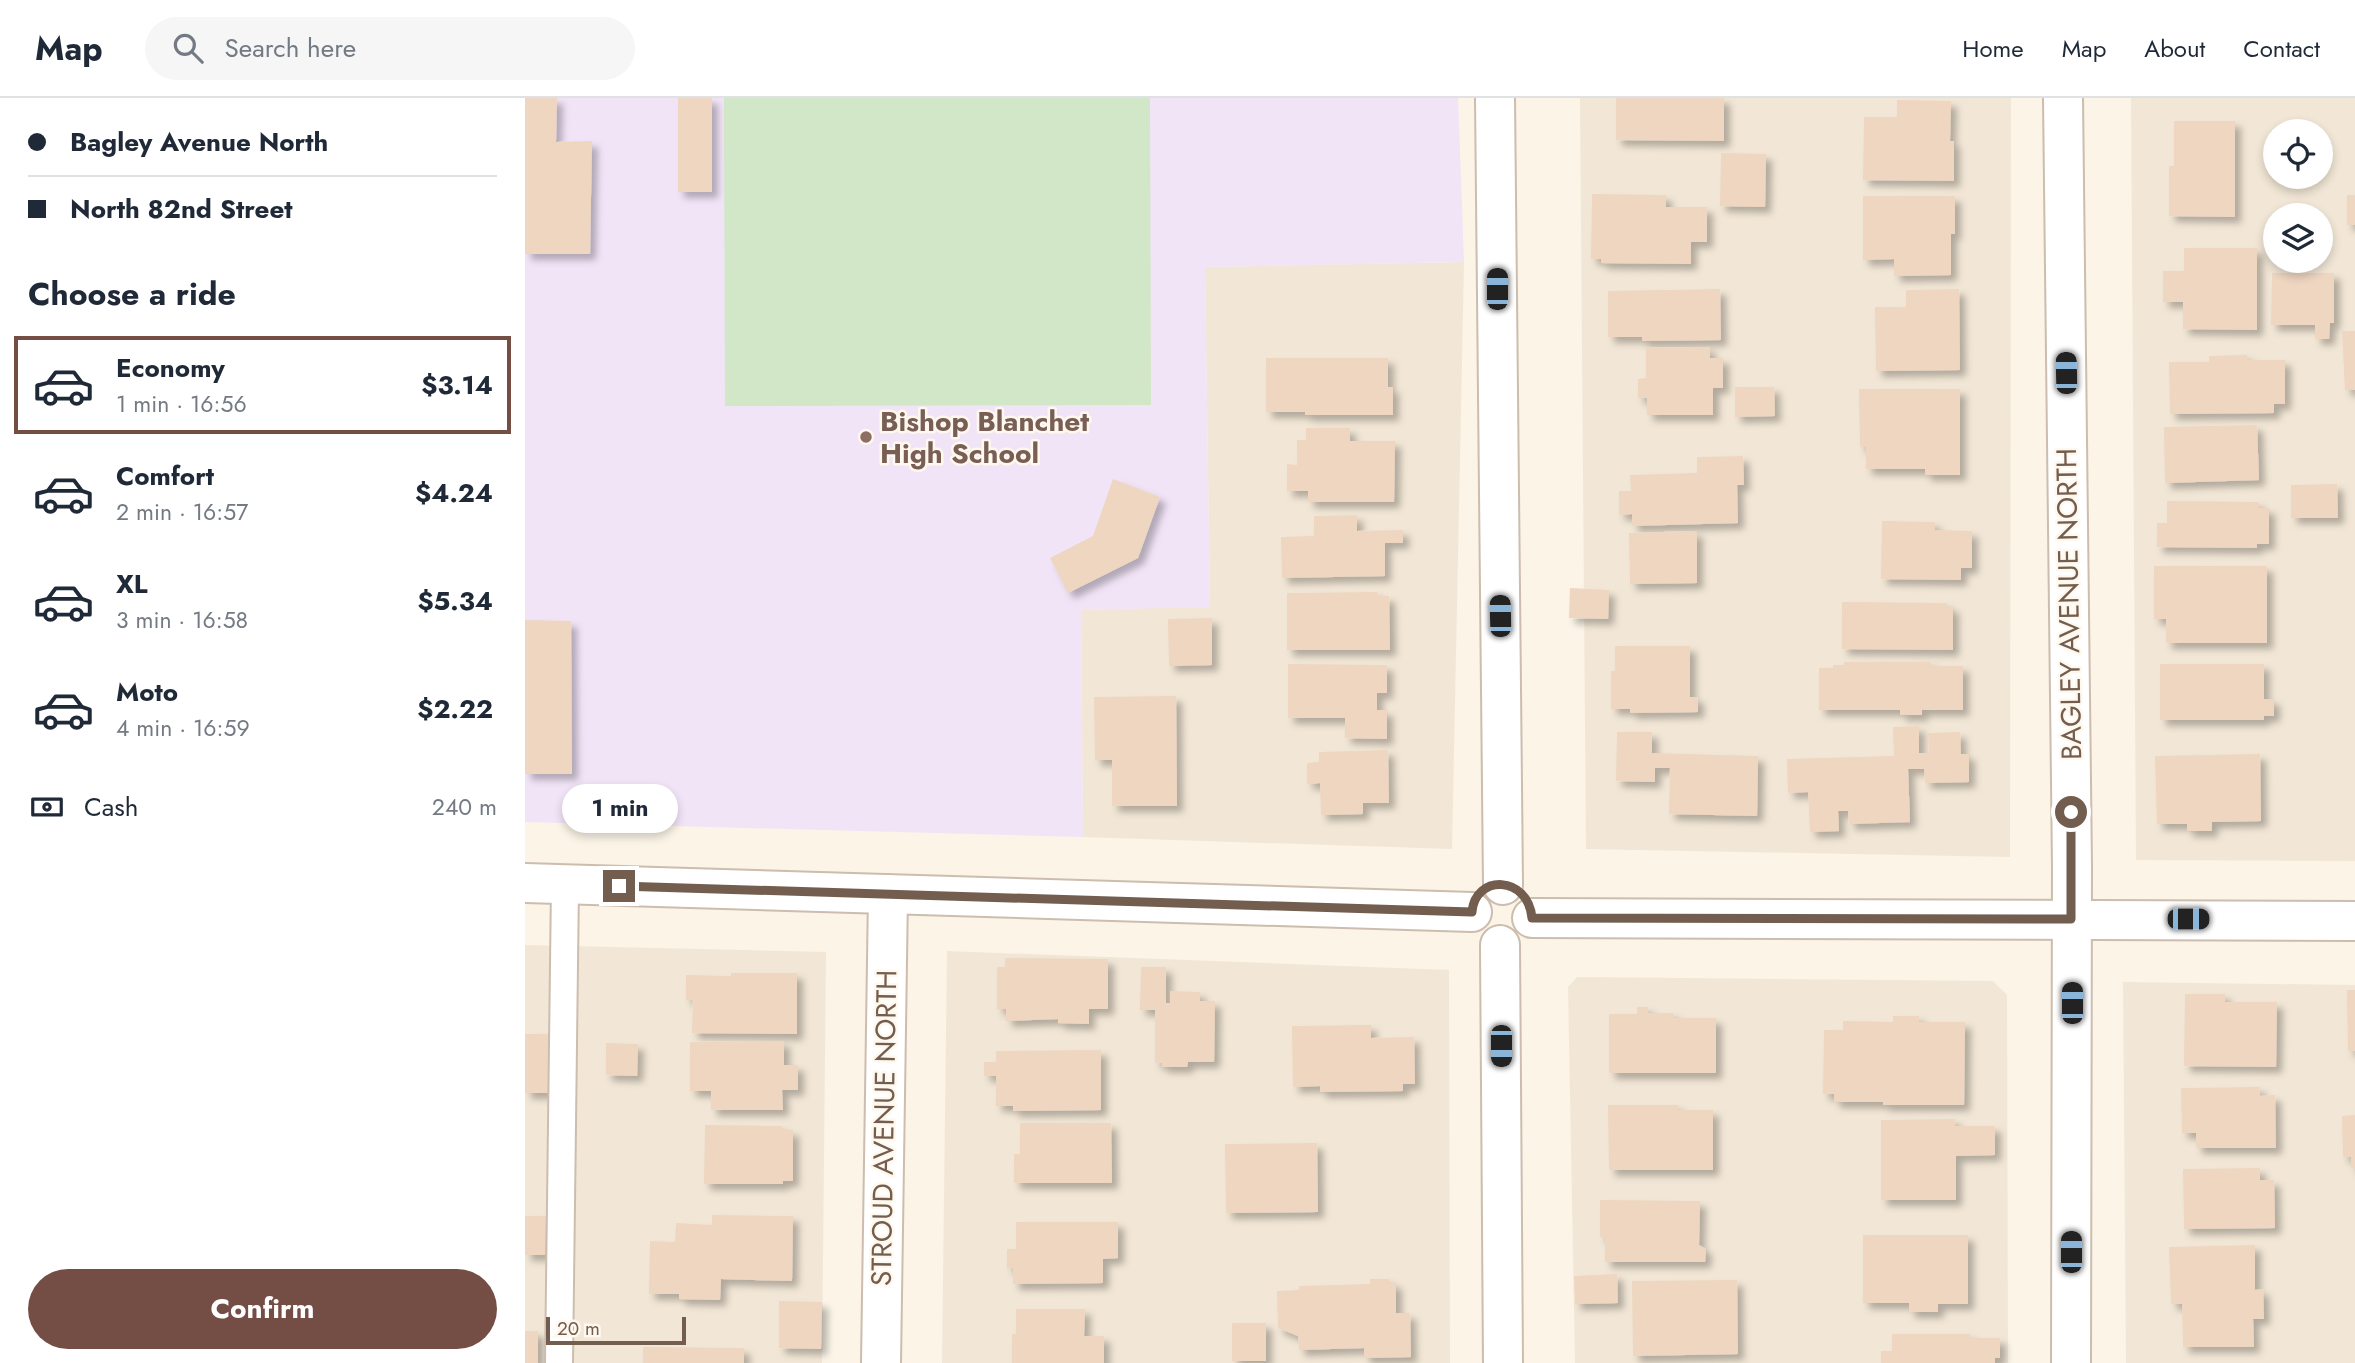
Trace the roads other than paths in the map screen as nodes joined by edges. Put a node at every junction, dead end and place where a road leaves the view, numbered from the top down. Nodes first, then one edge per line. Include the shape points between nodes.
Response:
1 (1495, 98) edge
2 (2063, 98) edge
3 (525, 883) edge
4 (565, 885) junction
5 (1503, 885) junction
6 (888, 894) junction
7 (1472, 912) junction
8 (1532, 918) junction
9 (2071, 919) junction
10 (2355, 921) edge
11 (1500, 945) junction
12 (559, 1363) edge
13 (881, 1363) edge
14 (1503, 1363) edge
15 (2071, 1363) edge

1 - 5 street
2 - 9 street, BAGLEY AVENUE NORTH
3 - 4 street
4 - 6 street
4 - 12 lane
5 - 7 street via 1483,891
5 - 8 street via 1527,898
6 - 7 street
6 - 13 street, STROUD AVENUE NORTH
7 - 11 street via 1477,933
8 - 9 street
8 - 11 street via 1523,937
9 - 10 street
9 - 15 street, BAGLEY AVENUE NORTH
11 - 14 street

